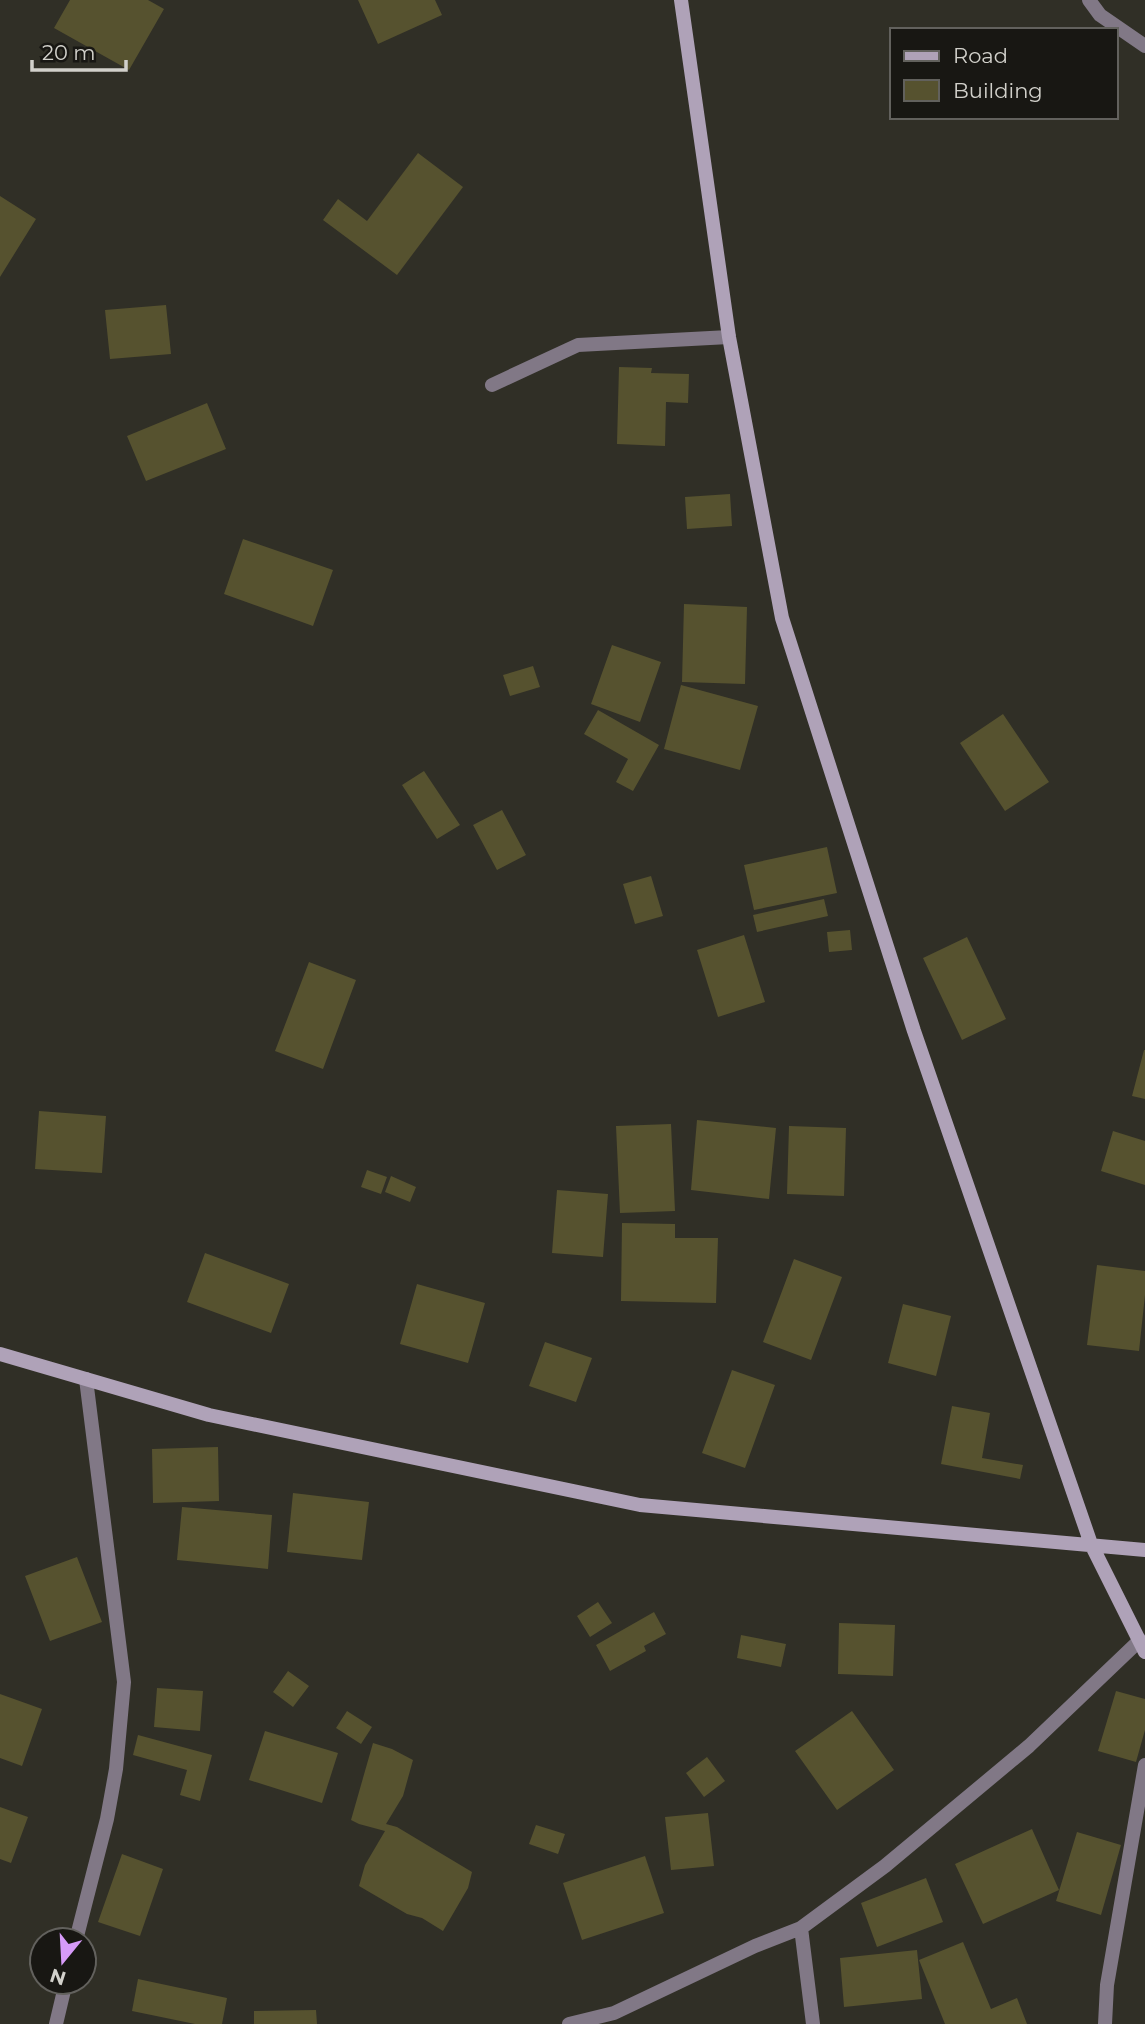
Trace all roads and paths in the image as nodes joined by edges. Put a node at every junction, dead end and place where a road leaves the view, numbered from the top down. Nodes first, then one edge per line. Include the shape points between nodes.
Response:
1 (681, 0) edge
2 (1089, 0) edge
3 (1145, 46) edge
4 (729, 337) junction
5 (492, 385) dead end
6 (0, 1354) edge
7 (86, 1379) junction
8 (1091, 1544) junction
9 (1145, 1550) edge
10 (1143, 1643) edge
11 (1145, 1765) edge
12 (80, 1926) edge
13 (801, 1928) junction
14 (63, 1996) edge
15 (56, 2024) edge
16 (569, 2024) edge
17 (813, 2024) edge
18 (1105, 2024) edge

1 - 4 street
2 - 3 street via 1100,15
4 - 5 street via 579,345
4 - 8 street via 782,618 914,1031
6 - 7 street
7 - 8 street via 209,1415 640,1505
7 - 12 street via 124,1682 107,1819
8 - 9 street
8 - 10 street
10 - 13 street via 886,1866
11 - 18 street via 1107,1985
13 - 16 street via 614,2013
13 - 17 street
14 - 15 street

